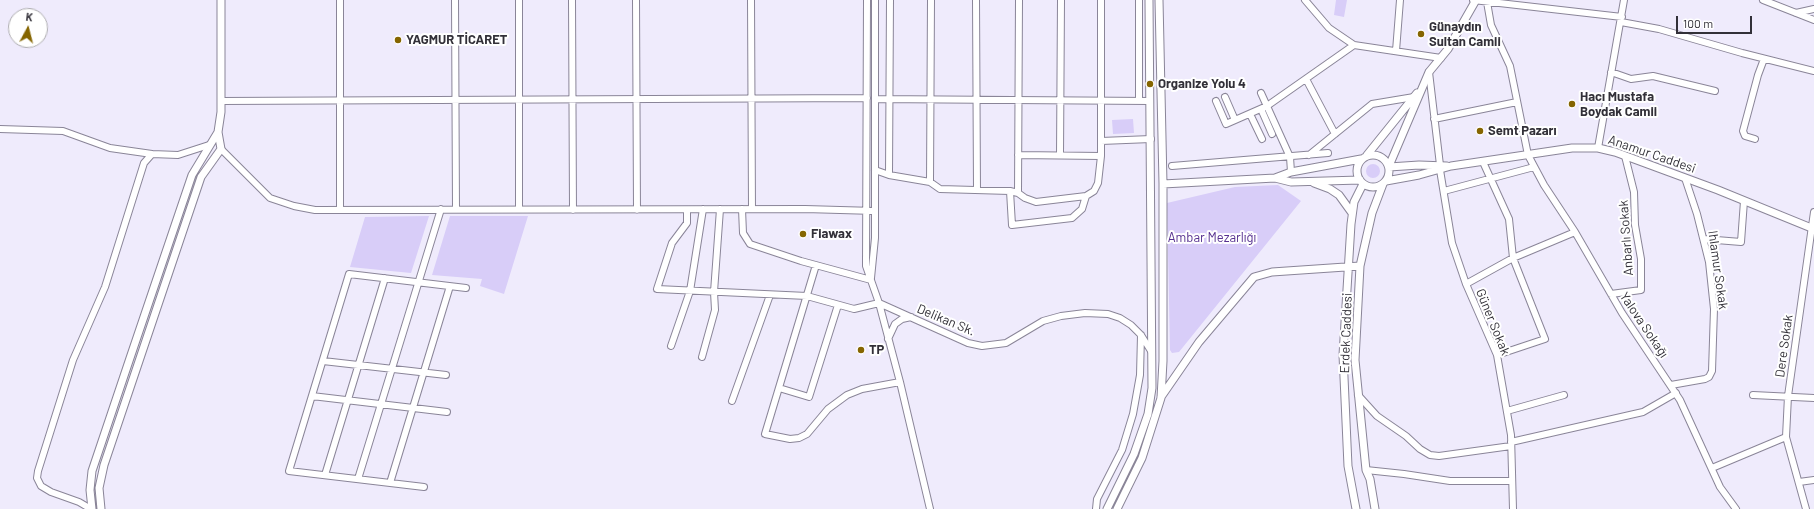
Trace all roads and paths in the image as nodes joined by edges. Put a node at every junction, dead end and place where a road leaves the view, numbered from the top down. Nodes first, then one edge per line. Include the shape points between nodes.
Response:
1 (221, 0) edge
2 (340, 0) edge
3 (455, 0) edge
4 (519, 0) edge
5 (572, 0) edge
6 (636, 0) edge
7 (751, 0) edge
8 (867, 0) edge
9 (875, 0) edge
10 (890, 0) edge
11 (931, 0) edge
12 (976, 0) edge
13 (1019, 0) edge
14 (1061, 0) edge
15 (1101, 0) edge
16 (1139, 0) edge
17 (1149, 0) edge
18 (1159, 0) edge
19 (1305, 0) edge
20 (1400, 0) edge
21 (1475, 0) edge
22 (1624, 0) edge
23 (1762, 0) edge
24 (1487, 2) junction
25 (1814, 9) edge
26 (1796, 13) junction
27 (1622, 19) junction
28 (1814, 20) edge
29 (1354, 45) junction
30 (1396, 51) junction
31 (1441, 58) junction
32 (1764, 59) junction
33 (1814, 71) edge
34 (1429, 72) junction
35 (1611, 72) junction
36 (1306, 79) junction
37 (1422, 87) junction
38 (1714, 91) dead end
39 (1261, 93) dead end
40 (1225, 97) dead end
41 (1414, 97) junction
42 (752, 98) junction
43 (867, 98) junction
44 (519, 99) junction
45 (573, 99) junction
46 (636, 99) junction
47 (875, 99) junction
48 (890, 99) junction
49 (930, 99) junction
50 (340, 100) junction
51 (455, 100) junction
52 (977, 100) junction
53 (1019, 100) junction
54 (1061, 100) junction
55 (1101, 100) junction
56 (1139, 100) junction
57 (1150, 100) junction
58 (221, 101) junction
59 (1216, 101) dead end
60 (1517, 102) junction
61 (1267, 106) junction
62 (1261, 109) junction
63 (1250, 114) junction
64 (1434, 119) junction
65 (1235, 120) junction
66 (0, 129) edge
67 (218, 132) junction
68 (1272, 134) dead end
69 (1335, 134) junction
70 (1151, 139) junction
71 (1262, 139) dead end
72 (1755, 139) dead end
73 (1101, 141) junction
74 (210, 145) junction
75 (1598, 148) junction
76 (221, 149) junction
77 (1328, 153) dead end
78 (152, 154) junction
79 (1018, 155) junction
80 (1060, 155) junction
81 (1309, 155) junction
82 (1528, 155) junction
83 (1101, 156) junction
84 (1625, 156) junction
85 (1290, 157) junction
86 (1364, 157) junction
87 (1483, 162) junction
88 (1172, 166) dead end
89 (1389, 166) junction
90 (1440, 167) junction
91 (1534, 167) junction
92 (875, 170) junction
93 (1291, 172) junction
94 (889, 175) junction
95 (1275, 178) junction
96 (1685, 178) junction
97 (1491, 179) junction
98 (1308, 181) junction
99 (930, 182) junction
100 (1361, 182) junction
101 (1385, 182) junction
102 (1163, 184) junction
103 (977, 189) junction
104 (1010, 191) junction
105 (1444, 191) junction
106 (1018, 193) junction
107 (1086, 196) junction
108 (1744, 201) junction
109 (441, 209) junction
110 (456, 209) junction
111 (519, 209) junction
112 (720, 209) junction
113 (742, 209) junction
114 (752, 209) junction
115 (340, 210) junction
116 (573, 210) junction
117 (637, 210) junction
118 (687, 210) junction
119 (702, 210) junction
120 (866, 210) junction
121 (875, 211) junction
122 (1814, 212) edge
123 (1352, 213) junction
124 (1812, 229) edge
125 (1575, 232) junction
126 (1704, 239) junction
127 (1513, 258) junction
128 (816, 265) junction
129 (1347, 266) junction
130 (1360, 266) junction
131 (385, 278) junction
132 (871, 280) junction
133 (418, 282) junction
134 (1466, 284) junction
135 (450, 286) junction
136 (466, 288) dead end
137 (690, 291) junction
138 (714, 292) junction
139 (1611, 294) junction
140 (770, 295) junction
141 (807, 296) junction
142 (878, 303) junction
143 (838, 305) junction
144 (911, 317) junction
145 (1141, 335) junction
146 (888, 339) junction
147 (671, 346) dead end
148 (1152, 353) junction
149 (1497, 355) junction
150 (702, 357) dead end
151 (323, 361) junction
152 (1163, 362) junction
153 (358, 365) junction
154 (392, 369) junction
155 (424, 373) junction
156 (446, 375) dead end
157 (900, 382) junction
158 (1672, 385) junction
159 (779, 388) junction
160 (1676, 393) junction
161 (1358, 395) junction
162 (1564, 395) dead end
163 (1753, 395) dead end
164 (312, 396) junction
165 (1788, 396) junction
166 (1161, 398) junction
167 (1814, 398) edge
168 (348, 400) junction
169 (732, 401) dead end
170 (381, 404) junction
171 (413, 408) junction
172 (1507, 411) junction
173 (447, 412) dead end
174 (1786, 437) junction
175 (1511, 444) junction
176 (1712, 468) junction
177 (1366, 470) junction
178 (325, 475) junction
179 (358, 479) junction
180 (1512, 480) junction
181 (1814, 480) edge
182 (1799, 482) junction
183 (390, 483) junction
184 (424, 487) dead end
185 (91, 509) edge
186 (101, 509) edge
187 (930, 509) edge
188 (1096, 509) edge
189 (1107, 509) edge
190 (1117, 509) edge
191 (1356, 509) edge
192 (1374, 509) edge
193 (1513, 509) edge
194 (1736, 509) edge
195 (1806, 509) edge

1 - 58 street
2 - 50 street
3 - 51 street
4 - 44 street
5 - 45 street
6 - 46 street
7 - 42 street
8 - 43 street
9 - 47 street
10 - 48 street
11 - 49 street
12 - 52 street
13 - 53 street
14 - 54 street
15 - 55 street
16 - 56 street
17 - 57 street
18 - 102 street
19 - 29 street via 1329,28
20 - 30 street
21 - 24 street
21 - 31 street
22 - 27 street
23 - 26 street
24 - 27 street
24 - 60 street, Yalova Sokağı via 1491,25 1510,66
25 - 26 street
26 - 28 street
27 - 32 street
27 - 35 street
29 - 30 street
29 - 36 street
30 - 31 street
31 - 34 street
32 - 33 street
32 - 72 street via 1743,131 1745,136
34 - 37 street
34 - 64 street, Güner Sokak
35 - 38 street via 1631,79 1654,76
35 - 75 street
36 - 61 street
36 - 69 street
37 - 41 street
37 - 89 street
39 - 61 street
40 - 65 street
41 - 69 street via 1372,104
41 - 86 street
42 - 43 street
42 - 46 street
42 - 114 street
43 - 120 street
44 - 45 street
44 - 51 street
44 - 111 street
45 - 46 street
45 - 116 street
46 - 117 street
47 - 48 street
47 - 92 street
48 - 49 street
48 - 94 street
49 - 52 street
49 - 99 street
50 - 51 street
50 - 58 street
50 - 115 street
51 - 110 street
52 - 53 street
52 - 103 street
53 - 54 street
53 - 79 street
54 - 55 street
54 - 80 street
55 - 56 street
55 - 73 street
56 - 57 street
57 - 70 street
58 - 67 street
59 - 65 street via 1226,124
60 - 64 street
60 - 82 street, Yalova Sokağı
61 - 62 street
61 - 85 street
62 - 63 street
62 - 68 street
63 - 65 street
63 - 71 street
64 - 90 street, Güner Sokak
66 - 78 street via 63,131 110,148
67 - 74 street
67 - 76 street
69 - 81 street
70 - 73 street
70 - 148 street
73 - 83 street
74 - 78 street via 178,155
74 - 185 street via 192,175 92,471
75 - 82 street, Anamur Caddesi via 1572,148
75 - 84 street, Anamur Caddesi
76 - 115 street via 242,168 263,193 274,200 306,209
76 - 186 street via 201,177 104,465 99,488
77 - 81 street
78 - 185 street via 141,170 105,287 72,360 37,473 38,481 43,487
79 - 80 street
79 - 106 street
80 - 83 street
81 - 85 street
82 - 87 street, Anamur Caddesi
82 - 91 street, Yalova Sokağı
83 - 107 street via 1097,186
84 - 96 street, Anamur Caddesi
84 - 139 street, Anbarlı Sokak via 1634,192 1635,224 1641,259 1641,290
85 - 88 street
85 - 93 street
86 - 89 street via 1374,154 1381,156
86 - 93 street
86 - 100 street via 1357,170
87 - 90 street, Anamur Caddesi
87 - 97 street
89 - 90 street
89 - 101 street
90 - 101 street
90 - 105 street, Güner Sokak
91 - 97 street
91 - 125 street, Yalova Sokağı
92 - 94 street
92 - 121 street
93 - 95 street
94 - 99 street
95 - 98 street via 1291,182
95 - 102 street
96 - 108 street, Anamur Caddesi
96 - 126 street, Ihlamur Sokak
97 - 105 street
97 - 127 street via 1509,219
98 - 100 street
98 - 123 street via 1339,195
99 - 103 street via 940,189
100 - 101 street via 1372,187
100 - 123 street, Erdek Caddesi
101 - 130 street, Erdek Caddesi via 1372,213
102 - 152 street
103 - 104 street
104 - 106 street
104 - 107 street via 1012,225 1072,218 1082,209
105 - 134 street, Güner Sokak via 1452,243
106 - 107 street via 1036,202
108 - 124 street, Anamur Caddesi
108 - 126 street via 1741,242
109 - 110 street
109 - 115 street
109 - 133 street
110 - 111 street
111 - 116 street
112 - 113 street
112 - 119 street
112 - 138 street
113 - 114 street
113 - 128 street via 743,233 750,244
114 - 120 street
116 - 117 street
117 - 118 street
118 - 119 street
118 - 137 street via 687,222 672,243 657,289
119 - 137 street
120 - 121 street
120 - 132 street via 866,266
121 - 132 street
122 - 124 street, Dere Sokak
123 - 129 street, Erdek Caddesi
124 - 165 street, Dere Sokak
125 - 127 street
125 - 139 street, Yalova Sokağı
126 - 158 street, Ihlamur Sokak via 1714,309 1712,371 1705,379
127 - 134 street
127 - 149 street via 1545,339
128 - 132 street
128 - 141 street
129 - 130 street
129 - 166 street via 1272,272 1254,277 1195,347
129 - 191 street, Erdek Caddesi via 1344,393 1348,466
130 - 161 street, Erdek Caddesi via 1355,360
131 - 133 street
131 - 151 street via 350,274
131 - 153 street
132 - 142 street
133 - 135 street
133 - 154 street
134 - 149 street, Güner Sokak
135 - 136 street
135 - 155 street
137 - 138 street
137 - 147 street
138 - 140 street
138 - 150 street via 715,310
139 - 158 street, Yalova Sokağı
140 - 141 street
140 - 169 street
141 - 143 street
141 - 159 street
142 - 143 street via 854,309
142 - 144 street, Delikan Sk.
142 - 146 street
143 - 159 street via 809,397
144 - 145 street, Delikan Sk. via 968,343 982,346 1006,343 1043,321 1085,313 1116,316
144 - 146 street via 895,324
145 - 148 street, Delikan Sk.
145 - 188 street via 1140,374 1133,414 1122,450 1100,492
146 - 157 street
148 - 152 street
148 - 189 street via 1152,388 1148,414 1134,454
149 - 172 street, Güner Sokak
151 - 153 street
151 - 164 street
152 - 166 street
153 - 154 street
153 - 168 street
154 - 155 street
154 - 170 street
155 - 156 street
155 - 171 street
157 - 159 street via 862,389 847,395 828,409 807,434 793,439 765,434
157 - 187 street
158 - 160 street, Yalova Sokağı
160 - 175 street via 1643,412
160 - 176 street, Yalova Sokağı
161 - 175 street via 1377,416 1430,455 1438,456
161 - 177 street, Erdek Caddesi
162 - 172 street
163 - 165 street
164 - 168 street
164 - 178 street via 289,471
165 - 167 street
165 - 174 street, Dere Sokak
166 - 190 street via 1142,458
168 - 170 street
168 - 178 street
170 - 171 street
170 - 179 street
171 - 173 street
171 - 183 street
172 - 175 street, Güner Sokak
174 - 176 street
174 - 182 street, Dere Sokak
175 - 180 street, Güner Sokak
176 - 194 street, Yalova Sokağı via 1722,491
177 - 180 street via 1450,481
177 - 192 street, Erdek Caddesi via 1370,479
178 - 179 street
179 - 183 street
180 - 193 street, Güner Sokak
181 - 182 street
182 - 195 street, Dere Sokak
183 - 184 street

